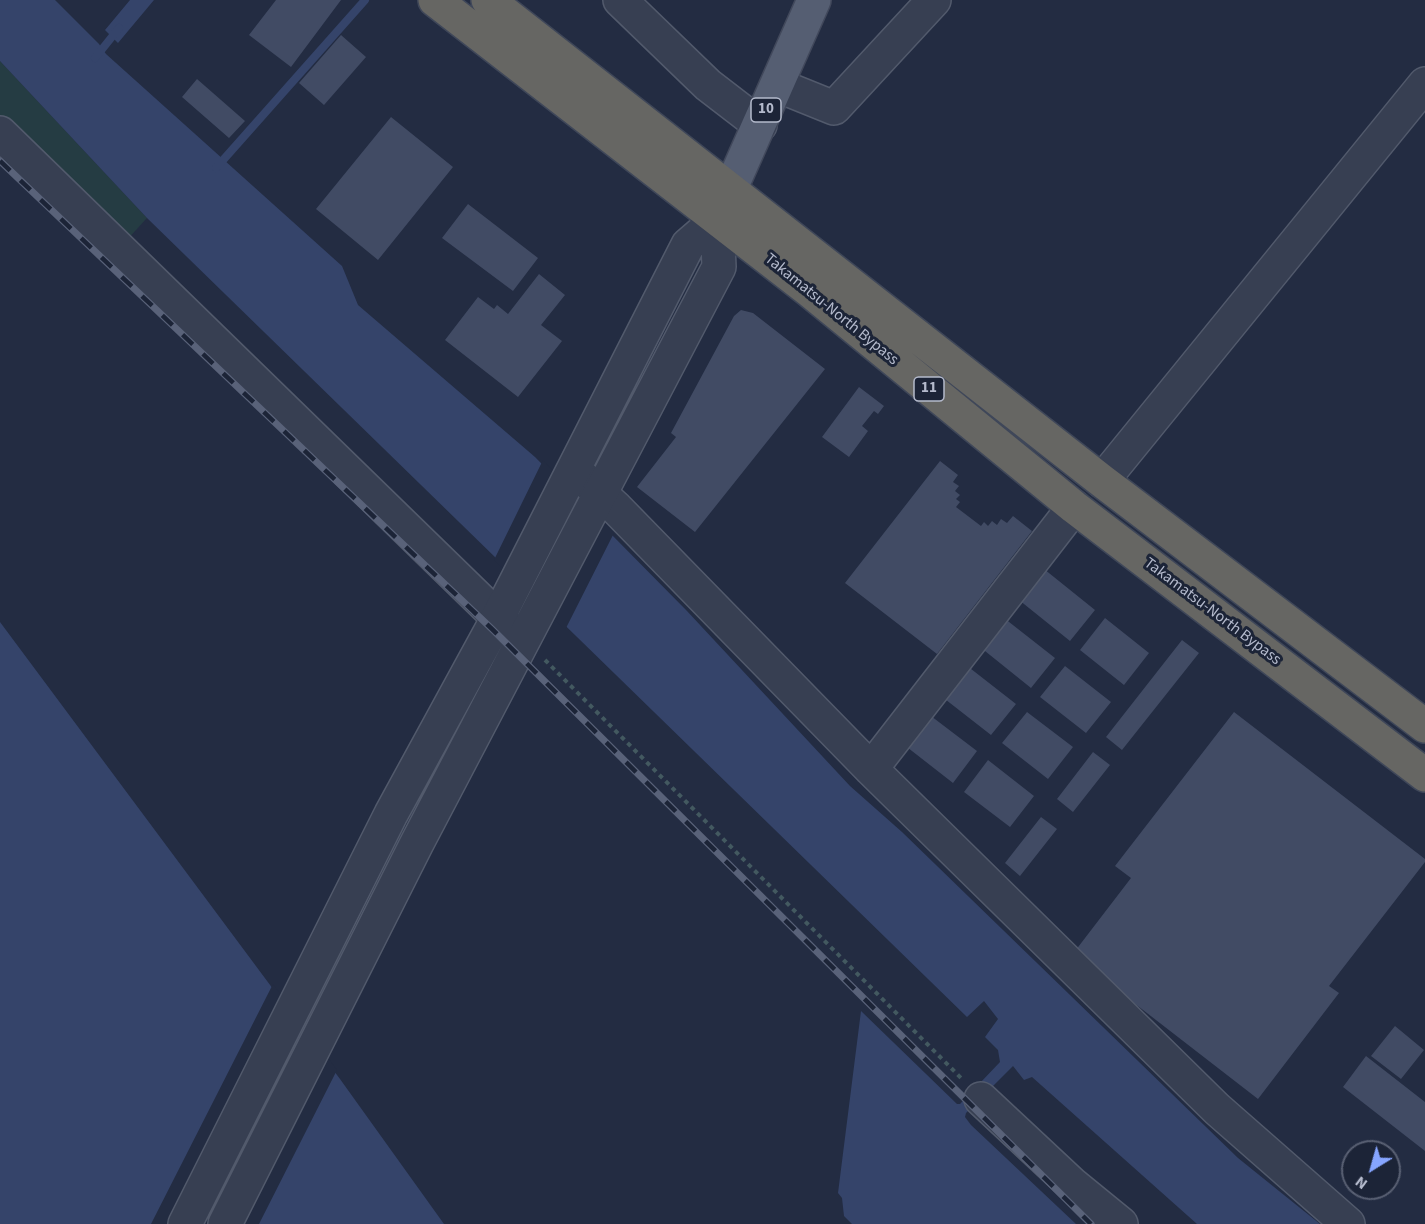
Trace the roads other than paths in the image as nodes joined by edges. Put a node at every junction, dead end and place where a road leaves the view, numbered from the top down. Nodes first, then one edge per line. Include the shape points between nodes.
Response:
1 (435, 0) edge
2 (488, 0) edge
3 (620, 0) edge
4 (814, 0) edge
5 (934, 0) edge
6 (1425, 84) edge
7 (777, 85) junction
8 (760, 125) junction
9 (0, 133) edge
10 (730, 190) junction
11 (717, 220) junction
12 (570, 474) junction
13 (1102, 481) junction
14 (597, 499) junction
15 (1074, 507) junction
16 (505, 603) junction
17 (521, 641) junction
18 (1425, 726) edge
19 (871, 769) junction
20 (1425, 775) edge
21 (981, 1099) road end
22 (185, 1224) edge
23 (225, 1224) edge
24 (1121, 1224) edge
25 (1348, 1224) edge

1 - 11 highway, Takamatsu-North Bypass / 11
2 - 10 highway, Takamatsu-North Bypass / 11
3 - 8 street via 708,85
4 - 7 main road, 10
5 - 7 street via 834,108
6 - 13 street
7 - 8 main road, 10
8 - 10 main road, 10
9 - 16 street
10 - 11 main road, 10
10 - 13 highway, Takamatsu-North Bypass / 11
11 - 12 street via 688,245
11 - 14 street via 719,267
11 - 15 highway, Takamatsu-North Bypass / 11
12 - 14 street
12 - 16 street
13 - 18 highway, Takamatsu-North Bypass / 11
14 - 17 street
14 - 19 street
15 - 19 street
15 - 20 highway, Takamatsu-North Bypass / 11
16 - 17 street
16 - 22 street via 391,814
17 - 23 street
19 - 25 street via 1217,1109
21 - 24 street

